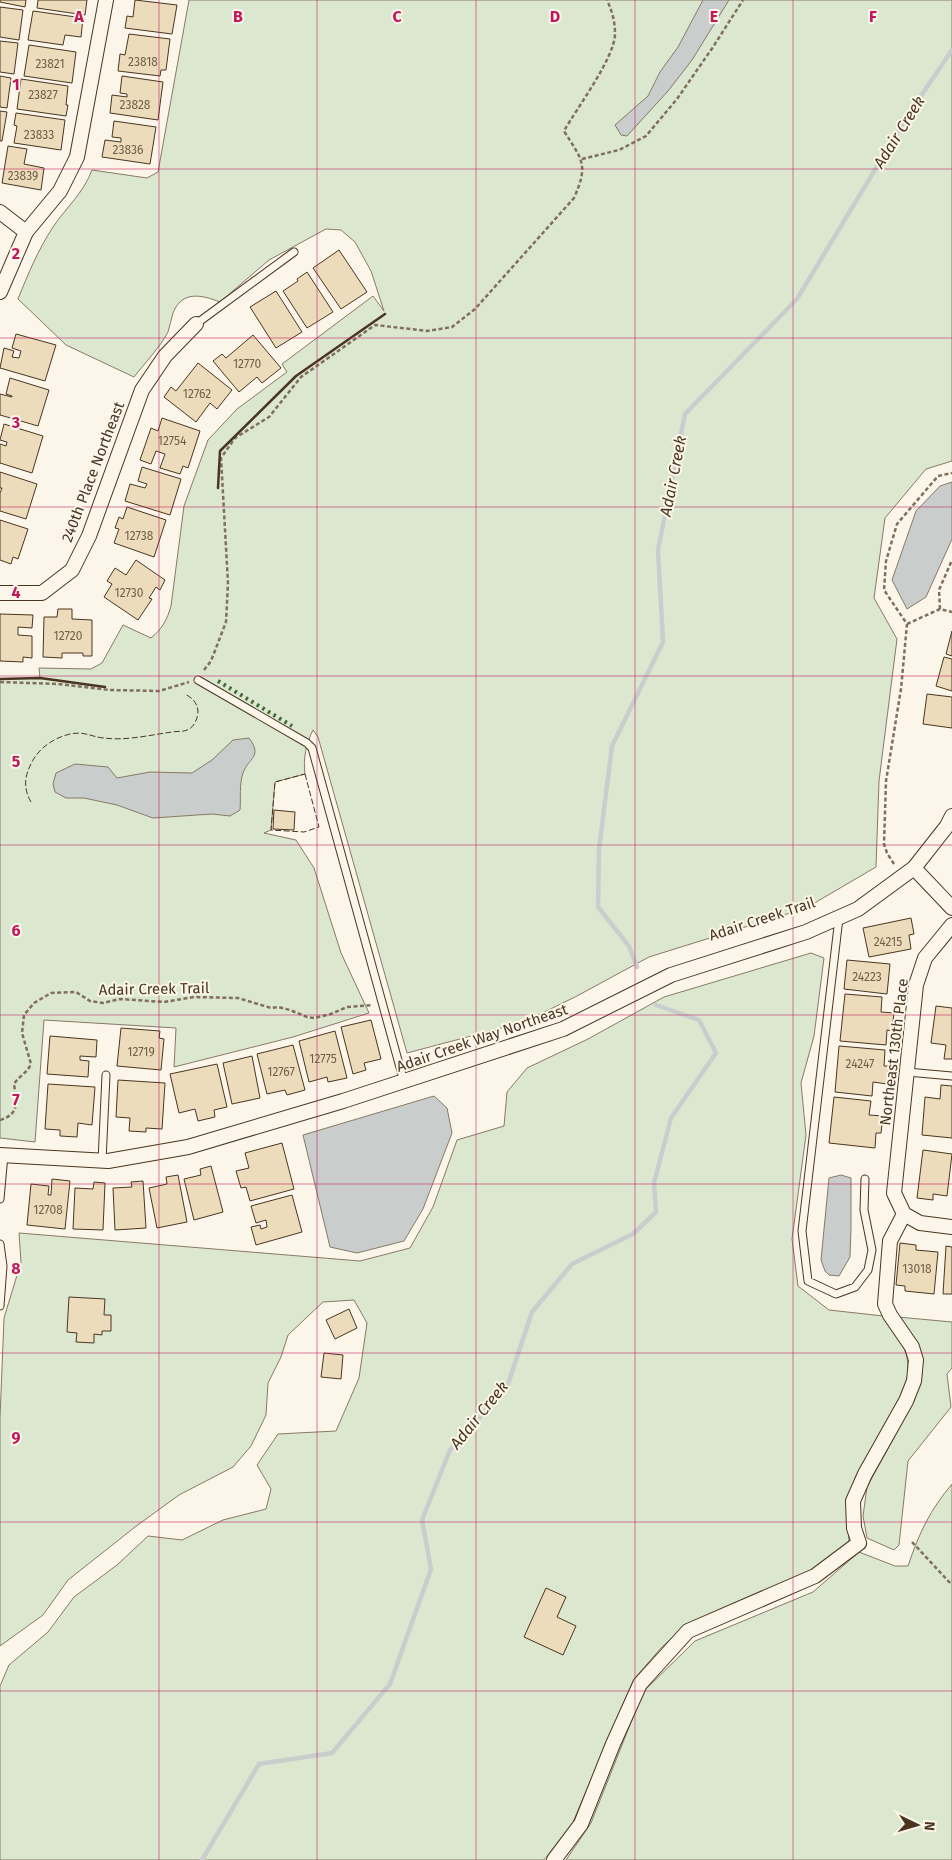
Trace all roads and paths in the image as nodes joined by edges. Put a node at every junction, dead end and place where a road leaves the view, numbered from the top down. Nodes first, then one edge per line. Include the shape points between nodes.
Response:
1 (106, 0) edge
2 (607, 0) edge
3 (743, 0) edge
4 (582, 159) junction
5 (0, 212) edge
6 (26, 232) junction
7 (294, 252) dead end
8 (0, 292) edge
9 (196, 324) joint
10 (952, 472) edge
11 (952, 560) edge
12 (0, 594) edge
13 (940, 609) junction
14 (952, 612) edge
15 (907, 624) junction
16 (198, 680) junction
17 (0, 682) edge
18 (952, 816) edge
19 (895, 866) dead end
20 (914, 868) junction
21 (952, 908) edge
22 (838, 918) junction
23 (952, 925) edge
24 (382, 1003) junction
25 (907, 1072) junction
26 (106, 1075) dead end
27 (952, 1076) edge
28 (404, 1082) junction
29 (0, 1120) edge
30 (2, 1155) edge
31 (102, 1161) junction
32 (865, 1179) dead end
33 (0, 1199) edge
34 (904, 1214) junction
35 (952, 1227) edge
36 (0, 1244) edge
37 (0, 1306) edge
38 (912, 1542) dead end
39 (952, 1585) edge
40 (554, 1860) edge

1 - 6 street via 77,157 60,191
2 - 4 path via 614,16 615,36 604,66 564,131
3 - 4 path via 677,99 646,136 619,150
4 - 16 path via 582,180 574,198 475,309 452,327 426,331 375,325 301,377 269,417 235,438 221,458 228,583 226,622 211,661
5 - 6 street
6 - 8 street
7 - 9 lane
9 - 12 street, 240th Place Northeast via 164,356 142,390 89,536 72,570 42,593
10 - 15 path via 938,476 897,524 886,561 884,590
11 - 13 path via 939,590
13 - 14 path
13 - 15 path
15 - 19 path via 901,689 886,781 884,844
16 - 17 path via 159,691
16 - 24 lane via 312,748
18 - 20 street, Adair Creek Way Northeast
20 - 21 street
20 - 22 street, Adair Creek Way Northeast via 858,909
22 - 28 street, Adair Creek Way Northeast via 806,932 671,975 563,1030
22 - 32 lane via 802,1231 808,1281 836,1294 856,1287 868,1270 872,1250 864,1210
23 - 25 street, Northeast 130th Place via 926,958 916,985
24 - 28 lane
24 - 29 path, Adair Creek Trail via 347,1007 314,1018 238,998 194,997 164,1002 120,999 103,1003 90,1001 76,992 51,993 34,1003 24,1015 22,1034 31,1064 28,1072 14,1084 16,1106 11,1115
25 - 27 lane
25 - 34 street, Northeast 130th Place via 894,1193
26 - 31 lane
28 - 31 street, Adair Creek Way Northeast via 188,1147
30 - 31 street, Adair Creek Way Northeast
30 - 33 lane
34 - 35 street via 920,1223
34 - 40 street via 890,1241 885,1304 912,1347 916,1360 914,1381 853,1502 854,1528 859,1543 815,1576 688,1631 640,1684 581,1824
36 - 37 lane via 3,1266
38 - 39 path

